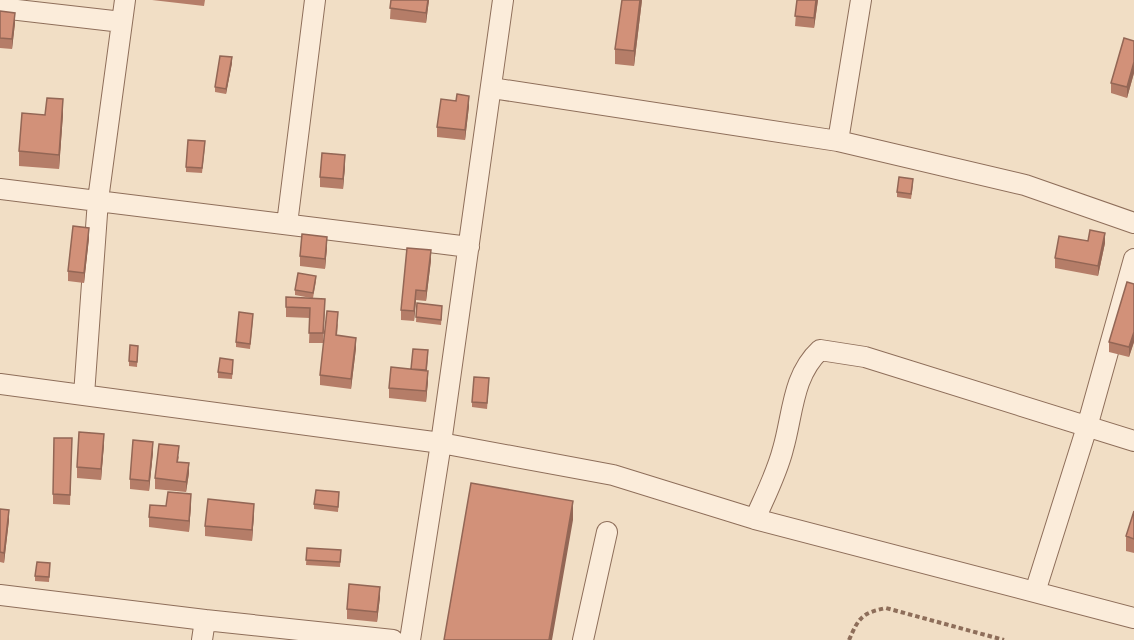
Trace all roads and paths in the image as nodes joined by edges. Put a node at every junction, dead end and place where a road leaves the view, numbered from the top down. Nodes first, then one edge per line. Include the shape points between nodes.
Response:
1 (125, 0) edge
2 (315, 0) edge
3 (503, 0) edge
4 (861, 0) edge
5 (0, 8) edge
6 (122, 22) junction
7 (492, 88) junction
8 (838, 141) junction
9 (0, 189) edge
10 (98, 201) junction
11 (1134, 223) edge
12 (287, 224) junction
13 (469, 247) junction
14 (1134, 259) edge
15 (0, 384) edge
16 (84, 395) junction
17 (1087, 427) junction
18 (1134, 441) edge
19 (441, 443) junction
20 (755, 519) junction
21 (607, 532) dead end
22 (1035, 592) junction
23 (0, 595) edge
24 (1134, 618) edge
25 (205, 620) junction
26 (202, 640) edge
27 (393, 640) edge
28 (410, 640) edge
29 (583, 640) edge
30 (849, 640) edge
31 (1004, 640) edge

1 - 6 street
2 - 12 street
3 - 7 street
4 - 8 street
5 - 6 street
6 - 10 street
7 - 8 street
7 - 13 street
8 - 11 street via 1024,185
9 - 10 street
10 - 12 street
10 - 16 street
12 - 13 street
13 - 19 street
14 - 17 street
15 - 16 street
16 - 19 street
17 - 18 street
17 - 20 street via 865,357 820,350 809,360 796,388 783,450
17 - 22 street
19 - 20 street via 613,476
19 - 28 street
20 - 22 street
21 - 29 street
22 - 24 street
23 - 25 street
25 - 26 street
25 - 27 street
30 - 31 path via 857,621 868,611 886,608

